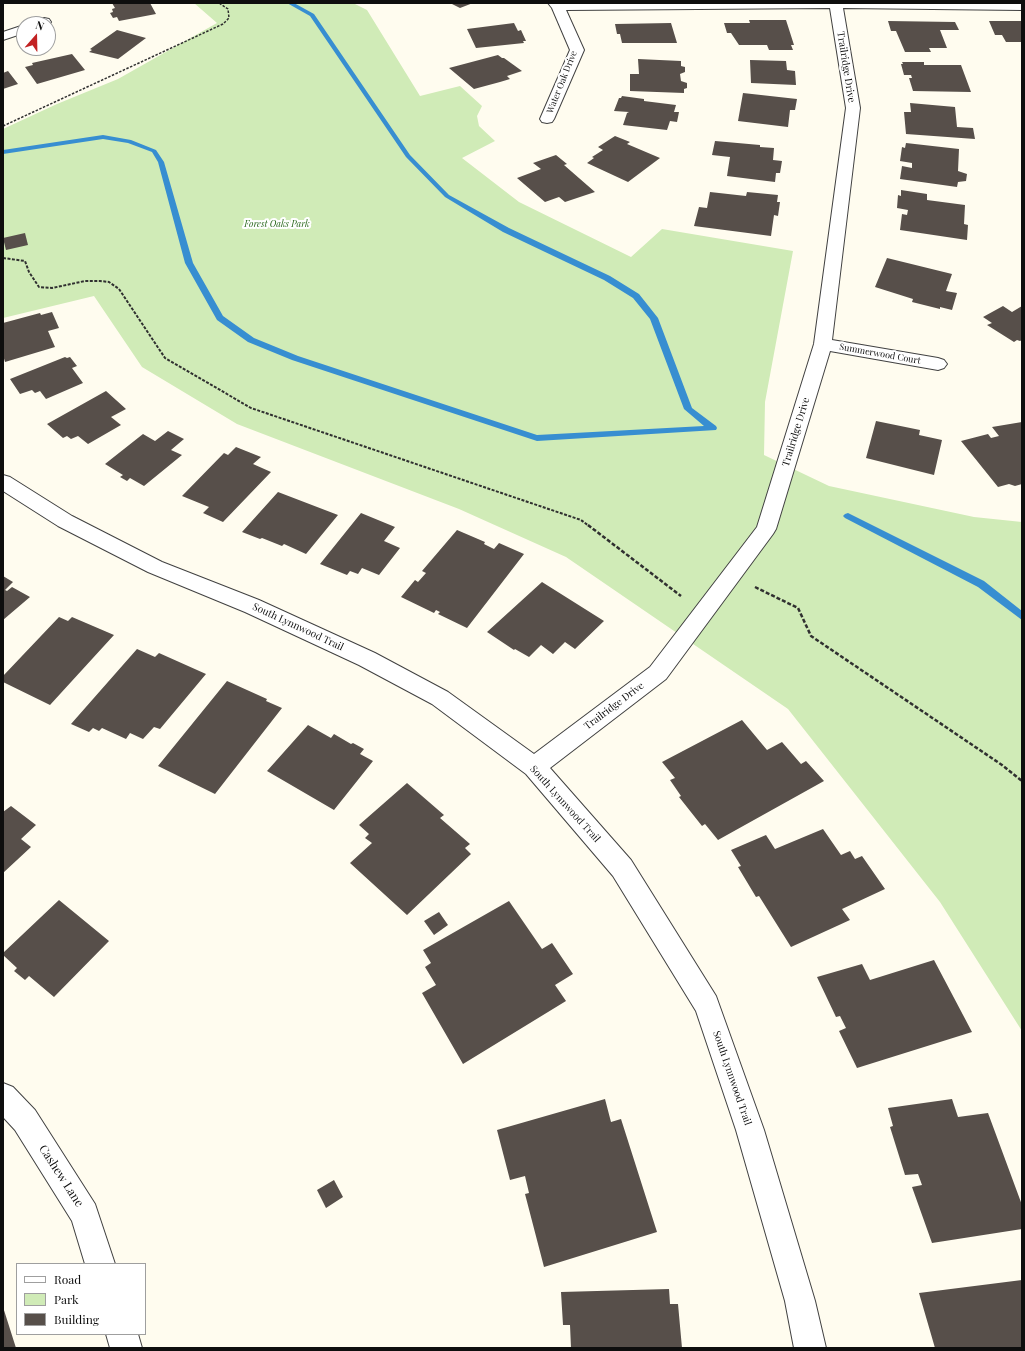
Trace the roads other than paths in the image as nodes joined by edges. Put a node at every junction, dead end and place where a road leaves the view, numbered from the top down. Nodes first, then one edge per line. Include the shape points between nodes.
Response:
1 (837, 4) edge
2 (556, 5) edge
3 (1022, 6) edge
4 (16, 32) edge
5 (3, 36) edge
6 (547, 119) dead end
7 (823, 344) junction
8 (938, 364) dead end
9 (3, 482) edge
10 (534, 767) junction
11 (3, 1097) edge
12 (100, 1263) edge
13 (122, 1335) edge
14 (126, 1348) edge
15 (810, 1348) edge

1 - 2 street
1 - 3 street
1 - 7 street, Trailridge Drive via 853,108
2 - 6 street, Water Oak Drive via 577,50
4 - 5 street
7 - 8 street, Summerwood Court
7 - 10 street, Trailridge Drive via 766,529 658,673
9 - 10 street, South Lynnwood Trail via 65,521 155,567 252,606 367,659 440,698
10 - 15 street, South Lynnwood Trail via 622,868 708,1005 750,1130 800,1301
11 - 12 street, Cashew Lane via 25,1120 85,1214
13 - 14 street

